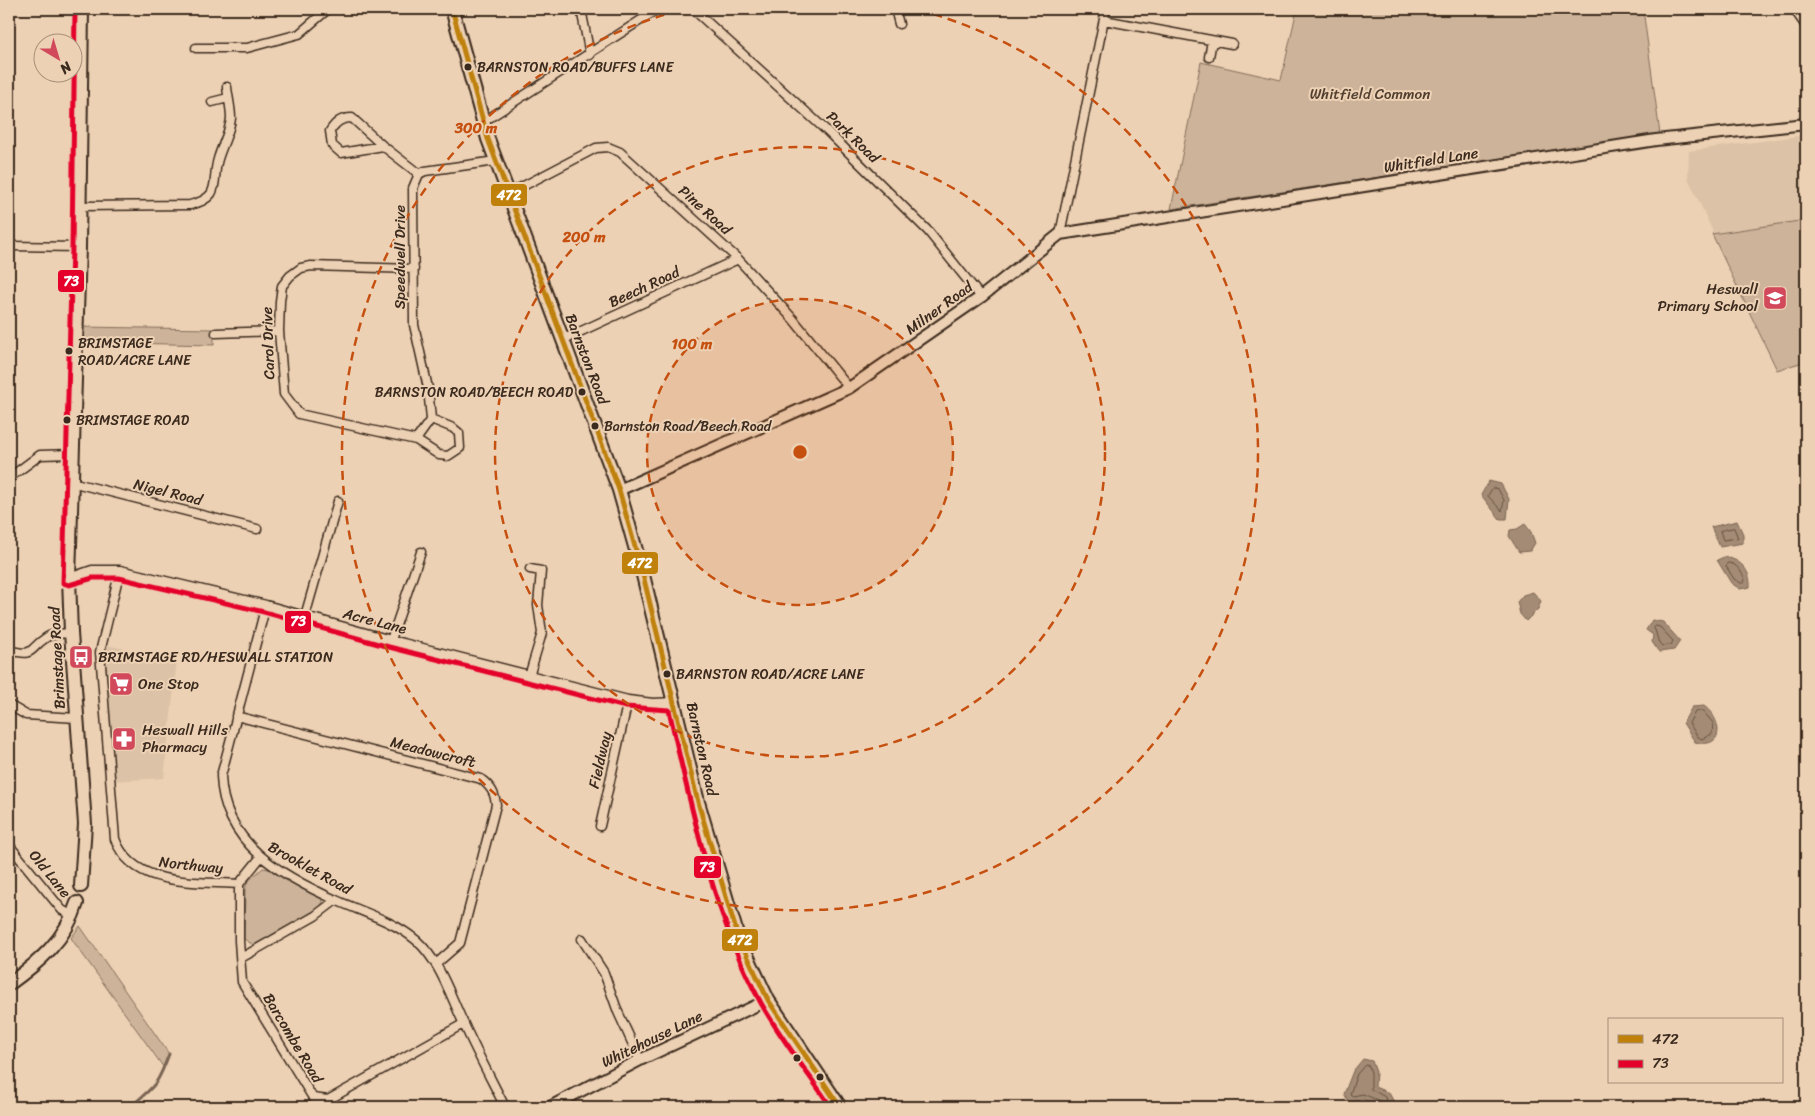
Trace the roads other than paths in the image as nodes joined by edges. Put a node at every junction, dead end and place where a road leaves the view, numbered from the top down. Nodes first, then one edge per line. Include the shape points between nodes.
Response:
1 (82, 9) edge
2 (328, 9) edge
3 (452, 9) edge
4 (581, 9) edge
5 (658, 9) edge
6 (693, 9) edge
7 (896, 9) edge
8 (1106, 9) edge
9 (1794, 9) edge
10 (1104, 20) junction
11 (899, 24) dead end
12 (1806, 26) edge
13 (1212, 41) junction
14 (1232, 44) dead end
15 (196, 48) dead end
16 (590, 55) junction
17 (1208, 57) dead end
18 (227, 87) dead end
19 (228, 98) junction
20 (212, 102) dead end
21 (483, 122) junction
22 (1806, 124) edge
23 (383, 146) junction
24 (496, 161) junction
25 (419, 174) junction
26 (508, 194) junction
27 (80, 206) junction
28 (1060, 234) junction
29 (9, 246) edge
30 (79, 246) junction
31 (738, 259) junction
32 (414, 269) junction
33 (981, 297) junction
34 (279, 331) junction
35 (216, 333) dead end
36 (562, 340) junction
37 (849, 388) junction
38 (431, 419) junction
39 (416, 440) junction
40 (72, 454) junction
41 (9, 478) edge
42 (71, 482) junction
43 (619, 490) junction
44 (338, 501) dead end
45 (257, 529) dead end
46 (421, 552) dead end
47 (530, 569) dead end
48 (120, 570) junction
49 (69, 578) junction
50 (266, 605) junction
51 (306, 616) junction
52 (70, 633) junction
53 (391, 640) junction
54 (9, 650) edge
55 (530, 673) junction
56 (628, 700) junction
57 (675, 702) junction
58 (9, 706) edge
59 (236, 716) junction
60 (77, 718) junction
61 (600, 826) dead end
62 (9, 845) edge
63 (260, 858) junction
64 (239, 884) junction
65 (81, 886) dead end
66 (336, 900) junction
67 (77, 903) dead end
68 (73, 916) junction
69 (582, 939) dead end
70 (241, 958) junction
71 (436, 964) junction
72 (9, 984) edge
73 (768, 1000) junction
74 (463, 1024) junction
75 (640, 1060) junction
76 (506, 1107) edge
77 (550, 1107) edge
78 (840, 1107) edge

1 - 27 main road, Brimstage Road
2 - 15 street via 299,34 247,48
3 - 21 main road, Barnston Road
4 - 16 street
5 - 16 street
6 - 33 street, Park Road via 828,132 928,231
7 - 11 street
8 - 10 street
9 - 12 street
10 - 13 street
10 - 28 street
13 - 14 street
13 - 17 street
16 - 21 street
18 - 19 street
19 - 20 street
19 - 27 street via 231,118 218,161 215,188 200,203 190,206
21 - 24 main road, Barnston Road
22 - 28 street, Whitfield Lane via 1656,140
23 - 23 street via 352,118 344,118 330,131 332,145 341,153
23 - 25 street
24 - 25 street via 448,166
24 - 26 main road, Barnston Road
25 - 32 street, Speedwell Drive via 413,188
26 - 31 street, Pine Road via 596,148 608,147 620,152
26 - 36 main road, Barnston Road
27 - 30 main road, Brimstage Road
28 - 33 street, Milner Road
29 - 30 street
30 - 40 main road, Brimstage Road
31 - 36 street, Beech Road
31 - 37 street, Pine Road via 793,319
32 - 34 street, Carol Drive via 301,268 282,286
32 - 38 street, Speedwell Drive via 414,325 428,388
33 - 37 street, Milner Road
34 - 35 street
34 - 39 street, Carol Drive via 284,394 299,414
36 - 43 main road, Barnston Road
37 - 43 street, Milner Road
38 - 39 street
38 - 39 street via 454,428 459,433 460,448 448,456 440,455
40 - 41 street via 40,455
40 - 42 main road, Brimstage Road
42 - 45 street, Nigel Road
42 - 49 main road, Brimstage Road
43 - 57 main road, Barnston Road
44 - 51 street
46 - 53 street
47 - 55 street via 541,571 538,605 542,633
48 - 49 street, Acre Lane via 92,570
48 - 50 street, Acre Lane
48 - 64 street, Northway via 100,652 115,839 129,863 158,878
49 - 52 main road, Brimstage Road
50 - 51 street, Acre Lane
50 - 59 street, Brooklet Road
51 - 53 street, Acre Lane
52 - 54 street via 47,637 24,654
52 - 60 main road, Brimstage Road
53 - 55 street, Acre Lane
55 - 56 street, Acre Lane
56 - 57 street, Acre Lane
56 - 61 street, Fieldway
57 - 73 main road, Barnston Road via 724,895 744,952
58 - 60 street via 26,715
59 - 63 street, Brooklet Road via 221,776 221,790 231,821
59 - 71 street, Meadowcroft via 481,779 490,786 496,805 460,943
60 - 65 main road, Brimstage Road via 85,824
62 - 68 street, Old Lane via 62,910
63 - 64 street, Northway
63 - 66 street, Brooklet Road
64 - 70 street, Barcombe Road
66 - 70 street via 315,916
66 - 71 street, Brooklet Road via 385,920 416,941
67 - 68 main road
68 - 72 main road via 48,954
69 - 75 street via 604,973
70 - 74 street, Barcombe Road via 242,982 313,1098 328,1100
71 - 74 street, Brooklet Road
73 - 75 street, Whitehouse Lane
73 - 78 main road, Barnston Road
74 - 76 street, Brooklet Road
75 - 77 street, Whitehouse Lane

